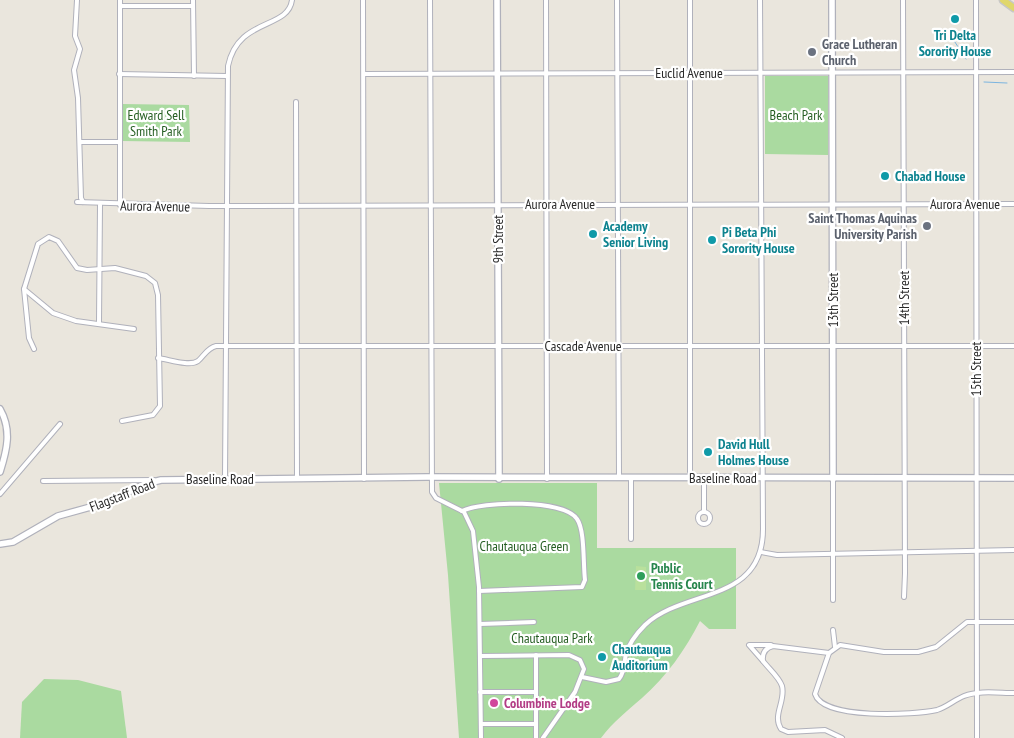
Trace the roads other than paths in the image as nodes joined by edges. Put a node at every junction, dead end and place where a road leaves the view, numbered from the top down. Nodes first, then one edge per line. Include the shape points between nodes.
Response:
1 (77, 0) edge
2 (120, 0) edge
3 (193, 0) edge
4 (292, 0) edge
5 (363, 0) edge
6 (430, 0) edge
7 (497, 0) edge
8 (546, 0) edge
9 (617, 0) edge
10 (690, 0) edge
11 (760, 0) edge
12 (832, 0) edge
13 (903, 0) edge
14 (976, 0) edge
15 (1003, 0) edge
16 (121, 6) junction
17 (193, 6) junction
18 (1014, 8) edge
19 (761, 72) junction
20 (832, 72) junction
21 (904, 72) junction
22 (1014, 72) edge
23 (497, 73) junction
24 (546, 73) junction
25 (617, 73) junction
26 (690, 73) junction
27 (975, 73) junction
28 (119, 74) junction
29 (364, 74) junction
30 (431, 74) junction
31 (194, 76) junction
32 (227, 76) junction
33 (296, 102) dead end
34 (80, 142) junction
35 (120, 142) junction
36 (77, 202) dead end
37 (83, 202) junction
38 (498, 204) junction
39 (547, 204) junction
40 (618, 204) junction
41 (690, 204) junction
42 (832, 204) junction
43 (905, 204) junction
44 (976, 204) junction
45 (1014, 204) edge
46 (100, 205) junction
47 (120, 205) junction
48 (364, 205) junction
49 (432, 205) junction
50 (762, 205) junction
51 (226, 206) junction
52 (296, 206) junction
53 (100, 268) junction
54 (24, 288) junction
55 (99, 323) junction
56 (134, 329) dead end
57 (620, 345) junction
58 (762, 345) junction
59 (226, 346) junction
60 (431, 346) junction
61 (498, 346) junction
62 (548, 346) junction
63 (691, 346) junction
64 (833, 346) junction
65 (904, 346) junction
66 (975, 346) junction
67 (1014, 346) edge
68 (297, 347) junction
69 (364, 347) junction
70 (34, 349) dead end
71 (158, 358) junction
72 (0, 409) edge
73 (122, 421) dead end
74 (60, 424) dead end
75 (0, 472) edge
76 (619, 478) junction
77 (632, 478) junction
78 (690, 478) junction
79 (704, 478) junction
80 (762, 478) junction
81 (833, 478) junction
82 (905, 478) junction
83 (976, 478) junction
84 (1014, 478) edge
85 (225, 479) junction
86 (297, 479) junction
87 (364, 479) junction
88 (432, 479) junction
89 (499, 479) junction
90 (547, 479) junction
91 (161, 480) junction
92 (43, 482) dead end
93 (0, 494) edge
94 (462, 511) junction
95 (704, 512) dead end
96 (631, 539) dead end
97 (0, 544) edge
98 (1014, 550) edge
99 (905, 551) junction
100 (976, 551) junction
101 (761, 552) junction
102 (834, 553) junction
103 (479, 591) junction
104 (904, 597) dead end
105 (833, 600) dead end
106 (534, 622) dead end
107 (977, 622) junction
108 (1014, 622) edge
109 (480, 624) junction
110 (833, 630) dead end
111 (773, 646) junction
112 (835, 648) junction
113 (829, 653) junction
114 (480, 656) junction
115 (536, 656) junction
116 (763, 661) junction
117 (582, 677) junction
118 (480, 692) junction
119 (536, 692) junction
120 (1014, 693) edge
121 (977, 694) junction
122 (481, 724) junction
123 (536, 724) junction
124 (481, 738) edge
125 (536, 738) edge
126 (544, 738) edge
127 (842, 738) edge
128 (977, 738) edge

1 - 34 street via 75,36 80,50 74,70
2 - 16 street
3 - 17 street
4 - 32 street via 285,15 251,30 238,42 229,58
5 - 29 street
6 - 30 street
7 - 23 street, 9th Street
8 - 24 street
9 - 25 street
10 - 26 street
11 - 19 street
12 - 20 street, 13th Street
13 - 21 street, 14th Street
14 - 27 street, 15th Street
15 - 18 main road
16 - 17 street
16 - 28 street
17 - 31 street
19 - 20 street, Euclid Avenue
19 - 26 street, Euclid Avenue
19 - 50 street
20 - 21 street, Euclid Avenue
20 - 42 street, 13th Street
21 - 27 street, Euclid Avenue
21 - 43 street, 14th Street
22 - 27 street, Euclid Avenue
23 - 24 street, Euclid Avenue
23 - 30 street, Euclid Avenue
23 - 38 street, 9th Street
24 - 25 street, Euclid Avenue
24 - 39 street
25 - 26 street, Euclid Avenue
25 - 40 street
26 - 41 street
27 - 44 street, 15th Street
28 - 31 street
28 - 35 street
29 - 30 street, Euclid Avenue
29 - 48 street
30 - 49 street
31 - 32 street
32 - 51 street
33 - 52 street
34 - 35 street
34 - 37 street
35 - 47 street
36 - 37 street, Aurora Avenue
37 - 46 street, Aurora Avenue
38 - 39 street, Aurora Avenue
38 - 49 street, Aurora Avenue
38 - 61 street, 9th Street
39 - 40 street, Aurora Avenue
39 - 62 street
40 - 41 street, Aurora Avenue
40 - 57 street
41 - 50 street, Aurora Avenue
41 - 63 street
42 - 43 street, Aurora Avenue
42 - 50 street, Aurora Avenue
42 - 64 street, 13th Street
43 - 44 street, Aurora Avenue
43 - 65 street, 14th Street
44 - 45 street, Aurora Avenue
44 - 66 street, 15th Street
46 - 47 street, Aurora Avenue
46 - 53 street
47 - 51 street, Aurora Avenue
48 - 49 street, Aurora Avenue
48 - 52 street, Aurora Avenue
48 - 69 street
49 - 60 street
50 - 58 street
51 - 52 street, Aurora Avenue
51 - 59 street
52 - 68 street
53 - 54 street via 77,268 58,241 46,238 38,244
53 - 55 street
53 - 71 street via 115,268 146,276 156,283
54 - 55 street via 53,313 76,321
54 - 70 street via 28,331
55 - 56 street
57 - 62 street, Cascade Avenue
57 - 63 street, Cascade Avenue
57 - 76 street
58 - 63 street, Cascade Avenue
58 - 64 street, Cascade Avenue
58 - 80 street
59 - 68 street, Cascade Avenue
59 - 71 street, Cascade Avenue via 211,347 197,362
59 - 85 street
60 - 61 street, Cascade Avenue
60 - 69 street, Cascade Avenue
60 - 88 street
61 - 62 street, Cascade Avenue
61 - 89 street, 9th Street
62 - 90 street
63 - 78 street
64 - 65 street, Cascade Avenue
64 - 81 street, 13th Street
65 - 66 street, Cascade Avenue
65 - 82 street, 14th Street
66 - 67 street, Cascade Avenue
66 - 83 street, 15th Street
68 - 69 street, Cascade Avenue
68 - 86 street
69 - 87 street
71 - 73 street via 159,410 153,415
72 - 75 street via 8,436
74 - 93 street
76 - 77 street, Baseline Road
76 - 90 street, Baseline Road
77 - 78 street, Baseline Road
77 - 96 street
78 - 79 street, Baseline Road
79 - 80 street, Baseline Road
79 - 95 street
80 - 81 street, Baseline Road
80 - 101 street
81 - 82 street, Baseline Road
81 - 102 street, 13th Street
82 - 83 street, Baseline Road
82 - 99 street, 14th Street
83 - 84 street, Baseline Road
83 - 100 street, 15th Street
85 - 86 street, Baseline Road
85 - 91 street, Baseline Road
86 - 87 street, Baseline Road
87 - 88 street, Baseline Road
88 - 89 street, Baseline Road
88 - 94 street via 434,496
89 - 90 street, Baseline Road
91 - 92 street, Baseline Road
91 - 97 street, Flagstaff Road via 105,503 58,516 13,542
94 - 103 street via 473,530
94 - 103 street via 479,505 511,503 571,513 582,529 583,586
98 - 100 street
99 - 100 street
99 - 102 street
99 - 104 street, 14th Street
100 - 107 street, 15th Street
101 - 102 street via 777,555
101 - 117 street via 736,583 647,623 629,646 620,677 610,682
102 - 105 street, 13th Street
103 - 109 street
106 - 109 street
107 - 108 street
107 - 112 street via 967,622 936,647 918,652 884,652 845,645
107 - 121 street, 15th Street
109 - 114 street
110 - 112 street
111 - 113 street
111 - 116 street via 765,650
111 - 116 street via 749,645
112 - 113 street
113 - 121 street via 816,697 842,710 907,714 945,708 963,696
114 - 115 street
114 - 118 street
115 - 117 street via 576,657 583,665
115 - 119 street
116 - 127 street via 782,685 783,696 777,720 781,729 788,732 825,730
117 - 126 street
118 - 119 street
118 - 122 street
119 - 123 street
120 - 121 street
121 - 128 street, 15th Street
122 - 123 street
122 - 124 street
123 - 125 street

